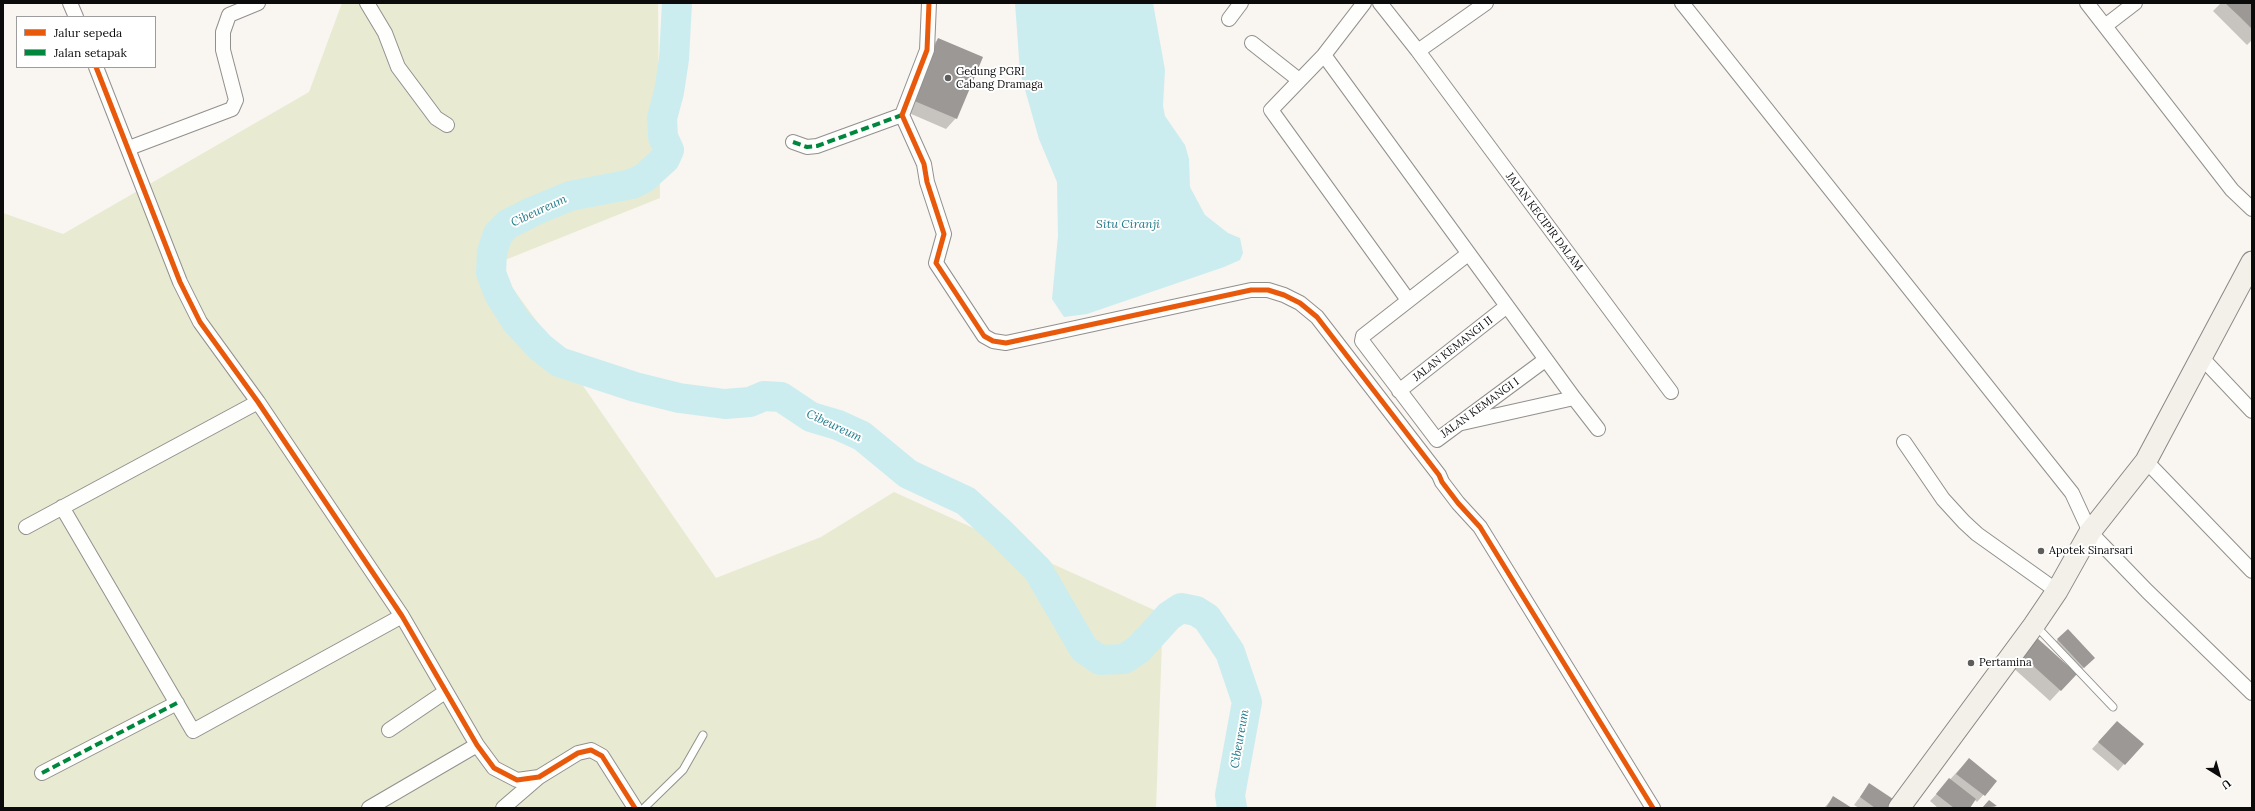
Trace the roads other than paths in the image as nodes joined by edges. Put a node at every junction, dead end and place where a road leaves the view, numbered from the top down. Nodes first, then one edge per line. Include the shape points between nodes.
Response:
1 (70, 3) edge
2 (258, 3) edge
3 (367, 3) edge
4 (930, 3) edge
5 (1241, 3) edge
6 (1364, 3) edge
7 (1380, 3) edge
8 (1486, 3) edge
9 (1682, 3) edge
10 (2087, 3) edge
11 (2135, 3) edge
12 (76, 16) edge
13 (1229, 19) dead end
14 (2105, 26) junction
15 (1252, 43) dead end
16 (1418, 51) junction
17 (1324, 54) junction
18 (96, 68) edge
19 (1299, 80) junction
20 (902, 114) junction
21 (447, 125) dead end
22 (793, 142) dead end
23 (129, 148) junction
24 (2252, 209) edge
25 (1468, 254) junction
26 (2252, 262) edge
27 (1408, 300) junction
28 (1507, 306) junction
29 (2202, 358) junction
30 (1545, 360) junction
31 (1399, 391) junction
32 (1671, 392) dead end
33 (1574, 398) junction
34 (258, 402) junction
35 (2252, 411) edge
36 (1462, 423) junction
37 (1598, 429) dead end
38 (1904, 442) dead end
39 (2146, 461) junction
40 (62, 507) junction
41 (26, 527) dead end
42 (2090, 532) junction
43 (2252, 572) edge
44 (2058, 591) junction
45 (402, 616) junction
46 (2034, 625) junction
47 (445, 692) junction
48 (2252, 693) edge
49 (177, 703) junction
50 (2114, 707) dead end
51 (389, 730) dead end
52 (703, 735) dead end
53 (477, 745) junction
54 (42, 773) dead end
55 (539, 777) junction
56 (369, 808) edge
57 (503, 808) edge
58 (635, 808) edge
59 (644, 808) edge
60 (1653, 808) edge
61 (1899, 808) edge

1 - 12 street
2 - 23 street via 230,15 224,32 223,50 236,100 232,109
3 - 21 street via 385,33 398,67 436,118
4 - 20 street via 927,50
5 - 13 street
6 - 17 street
7 - 16 street, JALAN KECIPIR DALAM
8 - 16 street
9 - 42 street via 2072,493
10 - 14 street
11 - 14 street
14 - 24 street via 2232,190
15 - 19 street
16 - 32 street, JALAN KECIPIR DALAM
17 - 19 street
17 - 25 street
18 - 23 street
19 - 27 street via 1273,106 1272,113
20 - 22 street via 817,146
20 - 60 street via 924,164 927,182 944,234 936,263 984,336 993,341 1006,343 1251,290 1268,290 1284,295 1300,303 1317,317 1439,474 1458,503 1480,527
23 - 34 street via 180,282 200,322
25 - 27 street
25 - 28 street
26 - 29 street
27 - 31 street via 1362,338
28 - 30 street
28 - 31 street, JALAN KEMANGI II
29 - 35 street
29 - 39 street
30 - 33 street
30 - 36 street, JALAN KEMANGI I
31 - 36 street, JALAN KEMANGI I via 1437,440
33 - 36 street
33 - 37 street
34 - 40 street
34 - 45 street
38 - 44 street via 1943,499 1964,522
39 - 42 street
39 - 43 street
40 - 41 street
40 - 49 street
42 - 44 street
42 - 48 street
44 - 46 street
45 - 47 street
45 - 49 street via 193,731
46 - 50 lane
46 - 61 street
47 - 51 street
47 - 53 street
49 - 54 street
52 - 59 lane via 683,770
53 - 55 street via 494,768 506,775 517,780
53 - 56 street
55 - 57 street
55 - 58 street via 578,753 591,750 602,756

